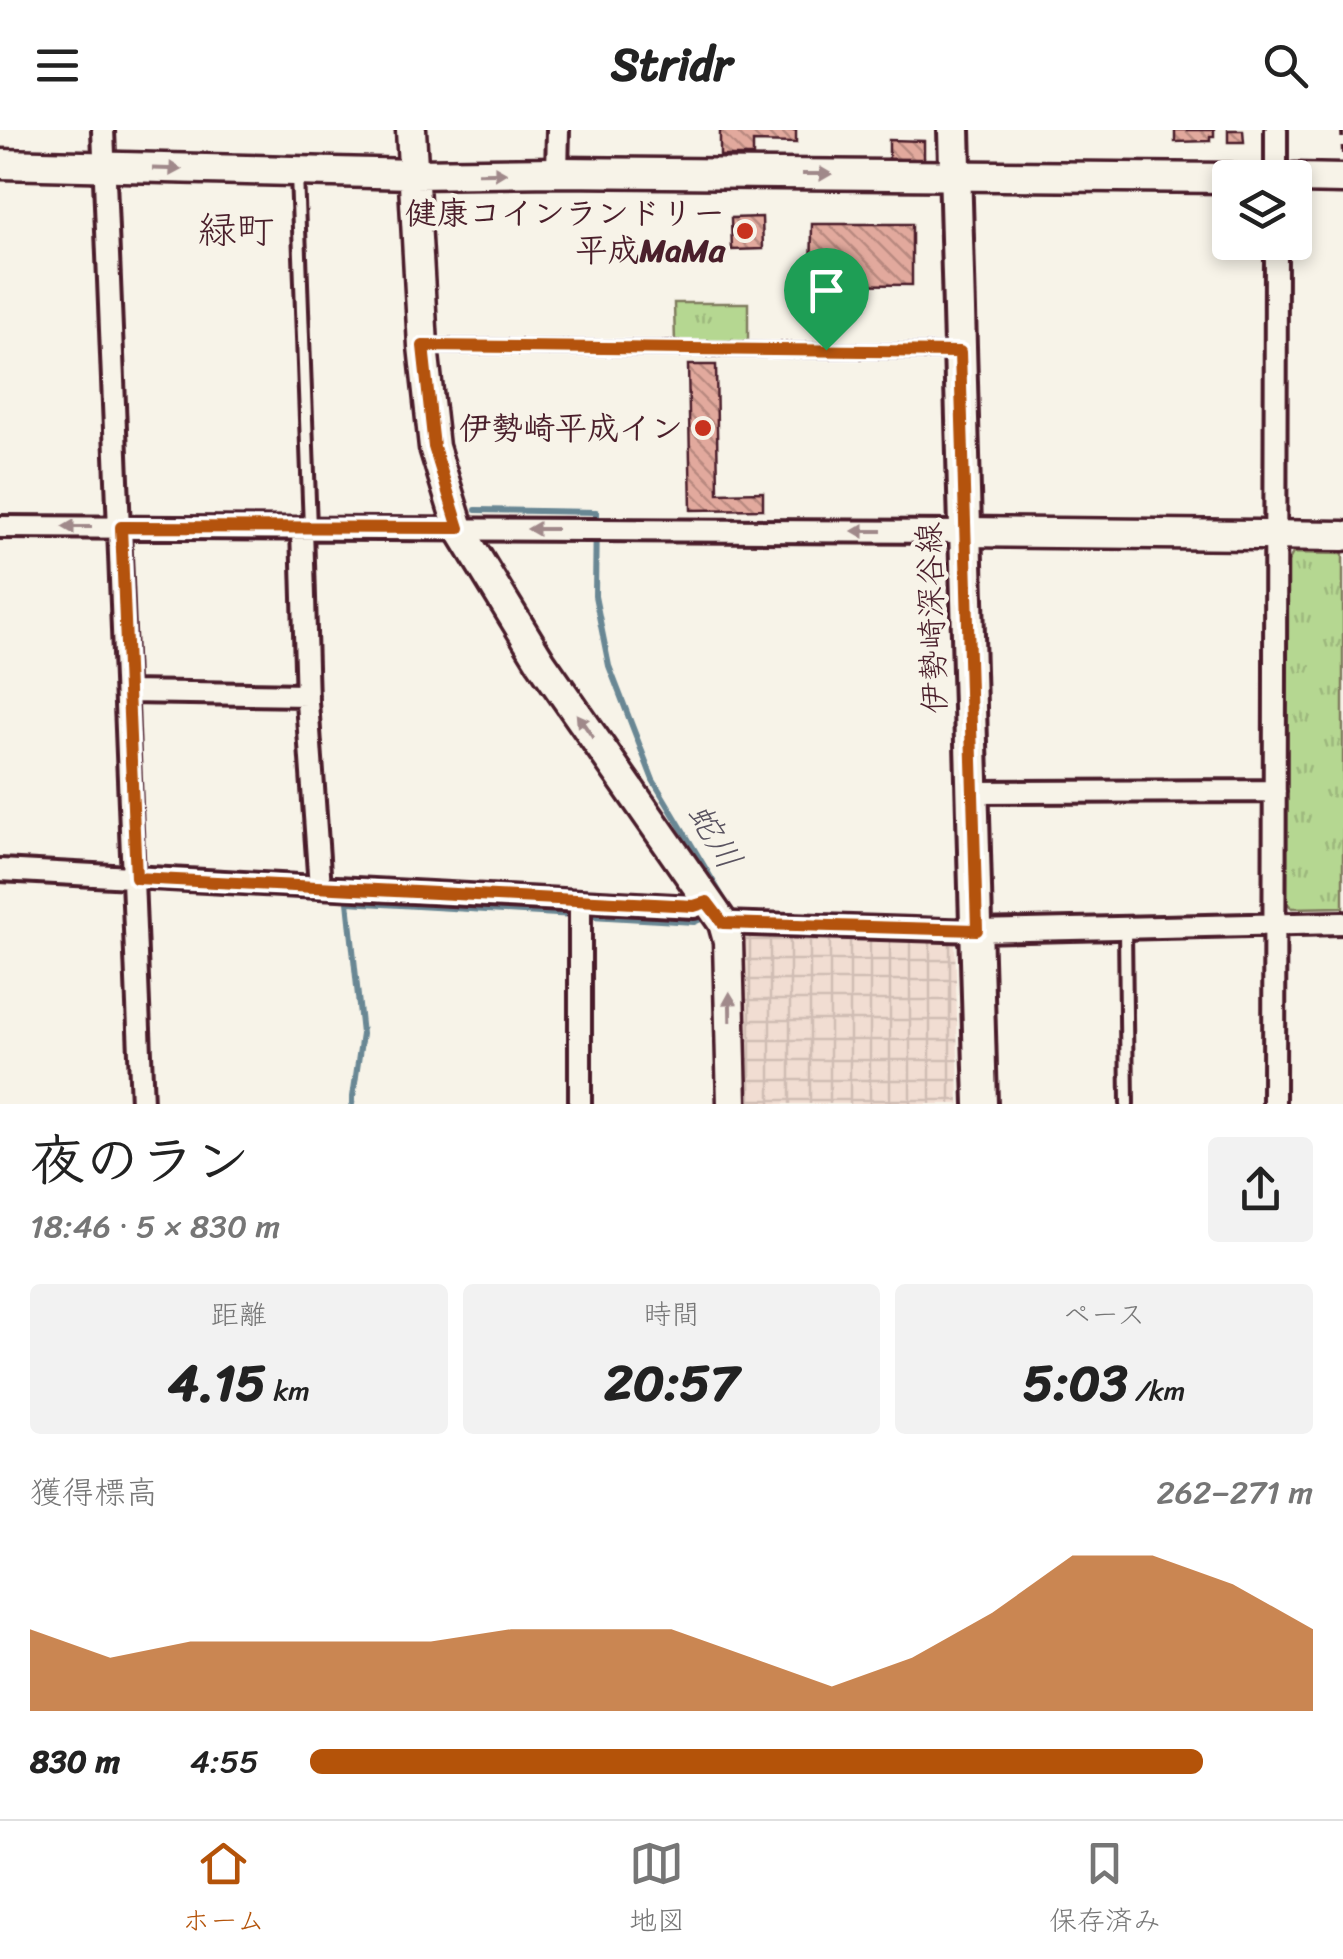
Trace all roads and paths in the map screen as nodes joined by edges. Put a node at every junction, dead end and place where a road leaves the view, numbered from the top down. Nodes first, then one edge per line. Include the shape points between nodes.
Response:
1 (103, 130) edge
2 (411, 130) edge
3 (558, 130) edge
4 (954, 130) edge
5 (1276, 130) edge
6 (1342, 130) edge
7 (1343, 155) edge
8 (1276, 160) edge
9 (0, 164) edge
10 (104, 166) junction
11 (556, 172) junction
12 (297, 173) junction
13 (414, 174) junction
14 (956, 174) junction
15 (1212, 178) edge
16 (1312, 178) edge
17 (1343, 179) edge
18 (1276, 260) edge
19 (423, 346) junction
20 (960, 352) junction
21 (0, 527) edge
22 (121, 527) junction
23 (306, 528) junction
24 (459, 528) junction
25 (964, 532) junction
26 (1275, 535) junction
27 (1343, 536) edge
28 (128, 692) junction
29 (307, 694) junction
30 (1275, 791) junction
31 (972, 792) junction
32 (0, 870) edge
33 (136, 878) junction
34 (320, 887) junction
35 (580, 903) junction
36 (715, 912) junction
37 (1343, 923) edge
38 (1274, 924) junction
39 (1125, 928) junction
40 (977, 930) junction
41 (142, 1104) edge
42 (580, 1104) edge
43 (732, 1104) edge
44 (981, 1104) edge
45 (1127, 1104) edge
46 (1274, 1104) edge

1 - 10 street
2 - 13 street
3 - 11 street
4 - 14 main road, 伊勢崎深谷線
5 - 8 street
6 - 7 path
9 - 10 street
10 -> 12 street
10 - 22 street
13 -> 11 street
11 -> 14 street
12 - 13 street
12 - 23 lane
13 - 19 street
14 - 15 street
14 - 20 main road, 伊勢崎深谷線
16 - 17 street
18 - 26 street
19 - 20 lane
19 - 24 street via 434,447
20 - 25 main road, 伊勢崎深谷線
22 -> 21 street
22 - 23 street
22 - 28 street
23 - 24 street
23 - 29 street
25 -> 24 street
36 -> 24 street via 540,662
25 - 26 street
25 - 31 main road, 伊勢崎深谷線
26 - 27 street
26 - 30 street
28 - 29 street
28 - 33 street
29 - 34 street
30 - 31 street
30 - 38 street
31 - 40 main road, 伊勢崎深谷線
32 - 33 street
33 - 34 street
33 - 41 street
34 - 35 street
35 - 36 street
35 - 42 street
36 - 40 street
43 -> 36 street via 728,941
37 - 38 street
38 - 39 street
38 - 46 street
39 - 40 street
39 - 45 lane
40 - 44 main road, 伊勢崎深谷線

